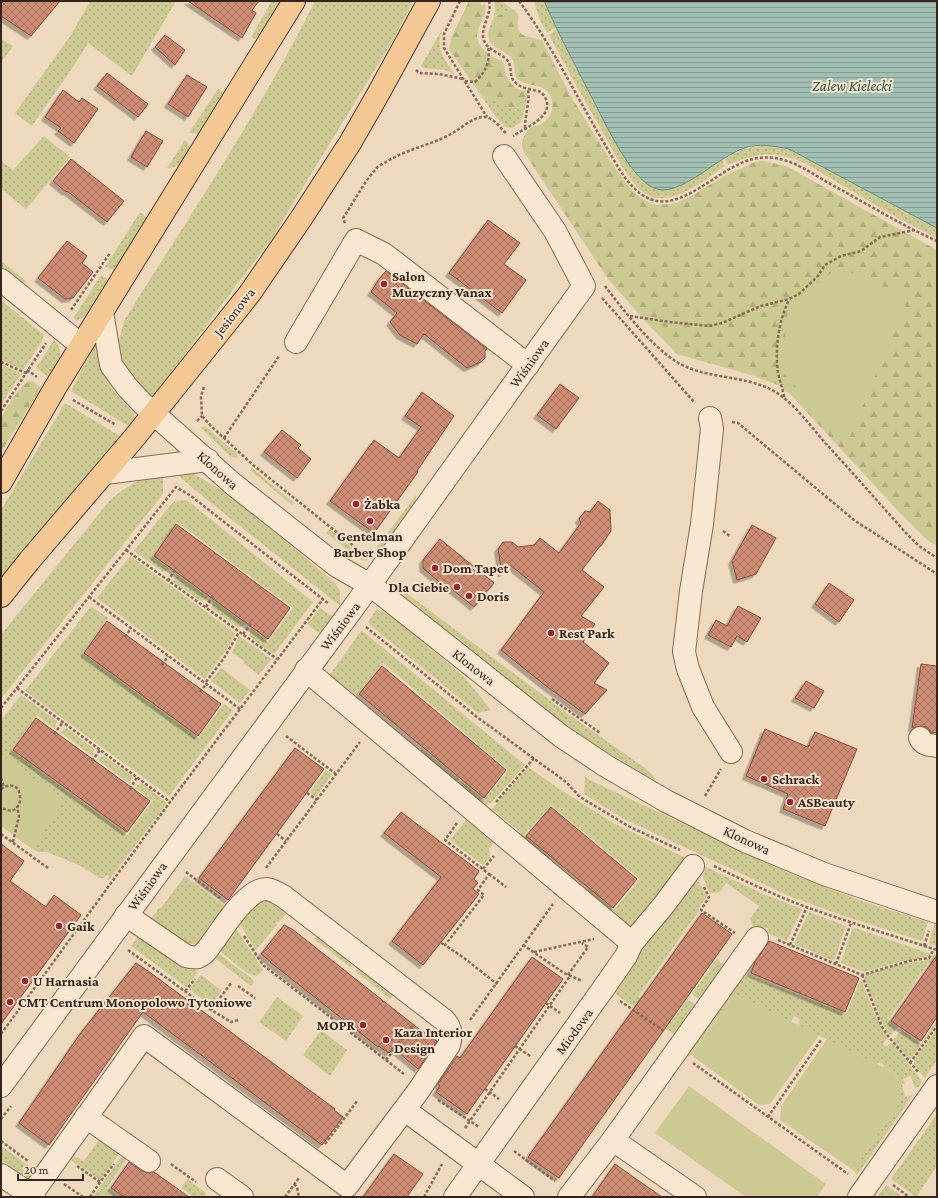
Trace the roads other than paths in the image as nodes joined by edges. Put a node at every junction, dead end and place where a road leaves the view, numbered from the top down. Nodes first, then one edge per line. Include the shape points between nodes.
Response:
1 (294, 1) edge
2 (429, 1) edge
3 (504, 156) dead end
4 (1, 280) edge
5 (102, 312) junction
6 (296, 342) road end
7 (81, 346) junction
8 (528, 365) junction
9 (153, 413) junction
10 (710, 418) road end
11 (208, 460) junction
12 (105, 473) junction
13 (1, 482) edge
14 (370, 585) junction
15 (1, 596) edge
16 (306, 670) junction
17 (731, 752) road end
18 (698, 874) road end
19 (126, 915) junction
20 (933, 922) edge
21 (748, 936) road end
22 (632, 943) junction
23 (929, 1081) edge
24 (1, 1086) edge
25 (405, 1110) junction
26 (86, 1116) junction
27 (613, 1140) junction
28 (149, 1161) dead end
29 (478, 1165) junction
30 (1, 1175) edge
31 (217, 1179) dead end
32 (856, 1187) edge
33 (571, 1195) edge
34 (32, 1196) edge
35 (242, 1197) edge
36 (455, 1197) edge
37 (522, 1197) edge
38 (695, 1197) edge

1 - 5 main road
2 - 9 main road, Jesionowa via 327,180 241,304
3 - 8 street, Wiśniowa via 555,231 584,286
4 - 7 street
5 - 7 main road
5 - 9 street, Klonowa via 111,365 127,387
6 - 8 street via 356,240 384,254
7 - 13 main road
8 - 14 street, Wiśniowa
9 - 11 street, Klonowa
9 - 12 main road, Jesionowa
10 - 17 street via 712,429 702,521 684,652 688,670 703,707
11 - 12 street
11 - 14 street, Klonowa via 233,484 336,566
12 - 15 main road, Jesionowa
14 - 16 street, Wiśniowa
14 - 20 street, Klonowa via 561,736 606,766 666,801 745,841
16 - 19 street, Wiśniowa
16 - 22 street
18 - 22 street, Miodowa via 663,906
19 - 24 street, Wiśniowa
19 - 25 street via 186,956 195,958 206,952 253,893 266,889 284,896 448,1024 449,1045
21 - 27 street via 673,1044
22 - 29 street, Miodowa via 604,989
23 - 32 street
25 - 26 street via 347,1186 307,1167 144,1036
25 - 29 street
26 - 28 street
26 - 34 street
27 - 33 street
27 - 38 street
29 - 36 street, Miodowa
29 - 37 street
30 - 34 street
31 - 35 street

